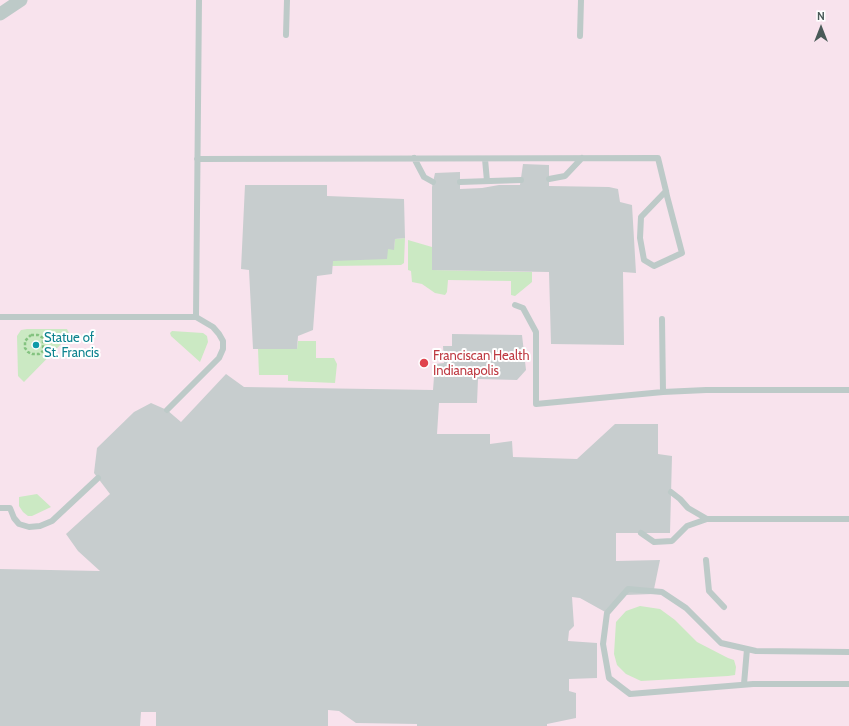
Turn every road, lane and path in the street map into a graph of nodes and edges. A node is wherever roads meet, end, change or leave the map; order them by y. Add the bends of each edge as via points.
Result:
1 (21, 0) edge
2 (199, 0) edge
3 (287, 0) edge
4 (581, 0) edge
5 (0, 14) edge
6 (286, 35) dead end
7 (580, 36) dead end
8 (414, 158) junction
9 (582, 158) junction
10 (197, 159) junction
11 (485, 159) junction
12 (549, 179) dead end
13 (521, 180) dead end
14 (487, 181) junction
15 (433, 182) dead end
16 (460, 182) dead end
17 (666, 191) junction
18 (515, 305) dead end
19 (196, 316) junction
20 (0, 317) edge
21 (662, 319) dead end
22 (28, 352) joint
23 (849, 390) edge
24 (663, 392) junction
25 (167, 410) dead end
26 (98, 478) dead end
27 (671, 492) dead end
28 (0, 508) edge
29 (707, 519) junction
30 (849, 520) edge
31 (641, 533) dead end
32 (706, 560) dead end
33 (724, 607) dead end
34 (747, 649) junction
35 (849, 652) edge
36 (744, 684) junction
37 (849, 684) edge

1 - 5 street
2 - 10 lane
3 - 6 lane
4 - 7 lane
8 - 10 lane
8 - 11 lane
8 - 15 lane via 424,177
9 - 11 lane
9 - 12 lane via 565,176
9 - 17 lane via 658,158
10 - 19 lane
11 - 14 lane
13 - 14 lane
14 - 16 lane
17 - 17 lane via 682,253 654,266 644,260 640,238 641,217
18 - 24 lane via 523,308 536,332 536,404
19 - 20 lane
19 - 25 lane via 219,334 222,349 219,358
21 - 24 lane
22 - 22 path via 25,341 31,335 43,338 43,351 38,354
23 - 24 lane
26 - 28 lane via 52,521 40,526 29,527 19,524 10,508
27 - 29 lane via 688,508
29 - 30 lane
29 - 31 lane via 687,526 672,541 654,542
32 - 33 lane via 709,591
34 - 35 lane
34 - 36 lane
34 - 36 lane via 721,642 686,608 662,592 628,589 607,613 603,644 609,678 630,694
36 - 37 lane

